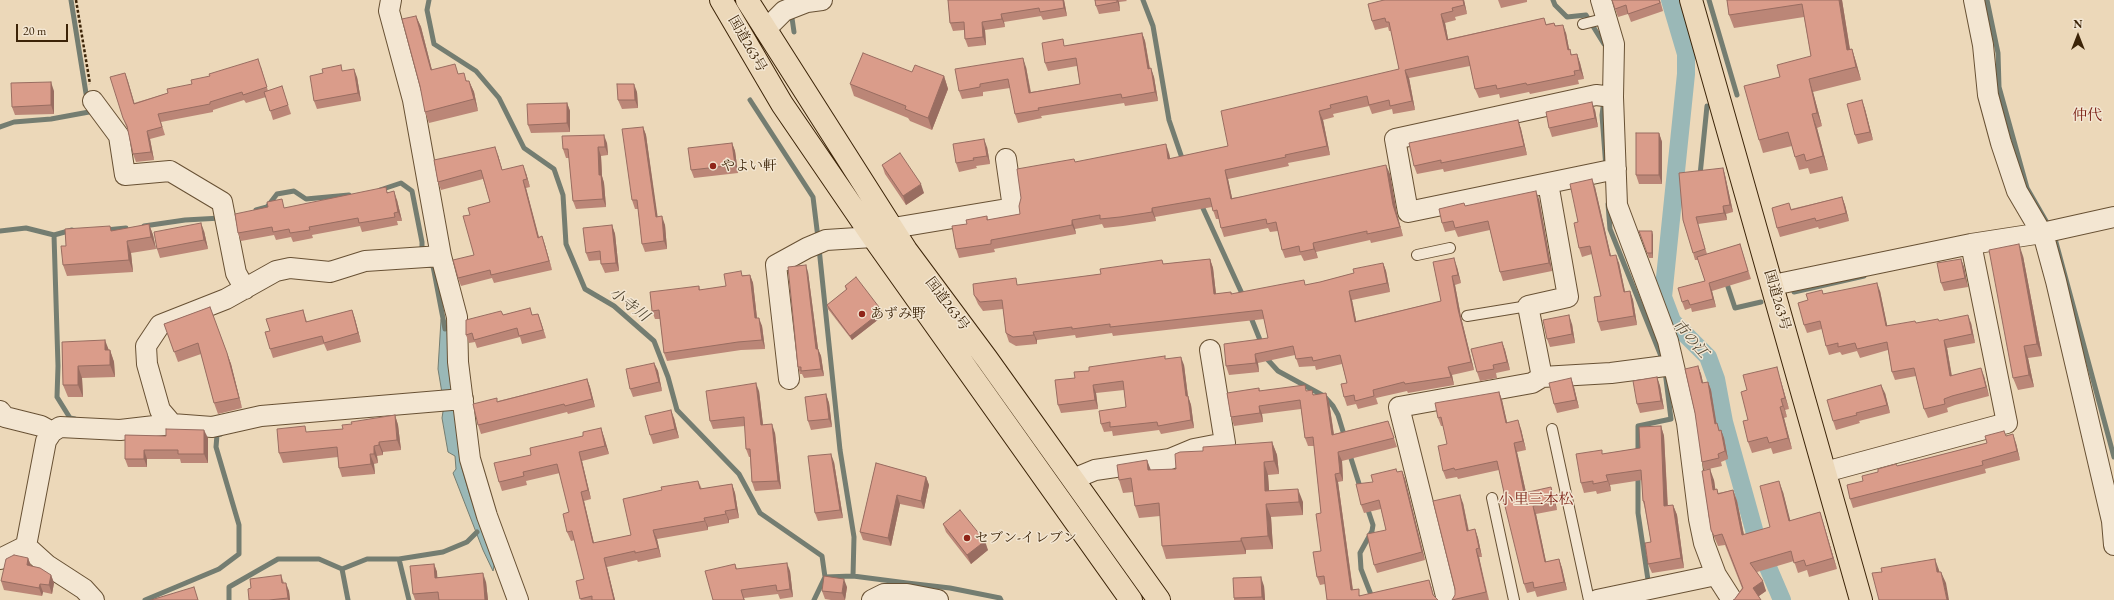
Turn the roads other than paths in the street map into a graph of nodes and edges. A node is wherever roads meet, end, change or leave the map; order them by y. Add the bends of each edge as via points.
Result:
1 (391, 0) edge
2 (721, 0) edge
3 (747, 0) edge
4 (822, 0) edge
5 (1691, 0) edge
6 (1974, 0) edge
7 (1603, 13) edge
8 (1583, 24) dead end
9 (765, 30) junction
10 (1604, 96) junction
11 (93, 101) road end
12 (1006, 159) dead end
13 (1616, 169) junction
14 (1548, 183) junction
15 (2114, 217) edge
16 (893, 228) junction
17 (2047, 236) junction
18 (872, 237) junction
19 (1450, 248) dead end
20 (1973, 252) junction
21 (1417, 255) dead end
22 (429, 256) junction
23 (1773, 285) junction
24 (245, 289) junction
25 (1528, 306) junction
26 (1468, 316) dead end
27 (1210, 350) dead end
28 (1666, 366) junction
29 (1542, 377) junction
30 (789, 379) dead end
31 (463, 399) junction
32 (0, 410) edge
33 (172, 424) junction
34 (1552, 429) dead end
35 (52, 432) junction
36 (1825, 472) junction
37 (1073, 479) junction
38 (1492, 498) dead end
39 (2114, 545) edge
40 (26, 546) junction
41 (0, 559) edge
42 (1716, 575) junction
43 (94, 600) edge
44 (518, 600) edge
45 (872, 600) edge
46 (938, 600) edge
47 (1131, 600) edge
48 (1159, 600) edge
49 (1446, 600) edge
50 (1514, 600) edge
51 (1589, 600) edge
52 (1597, 600) edge
53 (1732, 600) edge
54 (1861, 600) edge

1 - 22 street via 389,11 413,100
2 - 18 highway, 国道263号 via 782,104
3 - 9 highway, 国道263号
4 - 9 street via 807,2 784,11
5 - 23 highway, 国道263号
6 - 17 street via 1983,44 1988,95 2001,143 2017,191
7 - 8 lane
7 - 10 street via 1614,44
9 - 16 highway, 国道263号
10 - 13 street
10 - 14 street via 1395,138 1408,212
11 - 24 street via 119,136 125,175 170,171 222,202 236,273
12 - 16 street via 1013,208
13 - 14 street
13 - 28 street via 1617,205 1668,341
14 - 25 street via 1568,297
15 - 17 street
16 - 37 highway, 国道263号 via 906,250
17 - 20 street
17 - 39 street via 2112,520
18 - 30 street via 826,240 776,265
18 - 47 highway, 国道263号
19 - 21 lane
20 - 23 street
20 - 36 street via 2007,423
22 - 24 street via 365,261 330,272 290,268 276,271
22 - 31 street via 457,317 458,362
23 - 36 highway, 国道263号
24 - 33 street via 160,325 146,346 147,364 160,410
25 - 26 lane
25 - 29 street
27 - 37 street via 1225,443 1194,449 1170,459 1095,470
28 - 29 street via 1611,373
28 - 42 street via 1687,423 1699,519 1704,544
29 - 49 street via 1532,383 1399,407
31 - 33 street via 261,416 212,427
31 - 44 street via 470,459 486,516
32 - 35 street via 5,417 41,426
33 - 35 street via 120,430 60,427
34 - 51 lane
35 - 40 street via 46,441
36 - 54 highway, 国道263号
37 - 48 highway, 国道263号
38 - 50 lane
40 - 41 street
40 - 43 street via 47,565 84,589
42 - 52 street
42 - 53 street
45 - 46 street via 884,594 907,594

